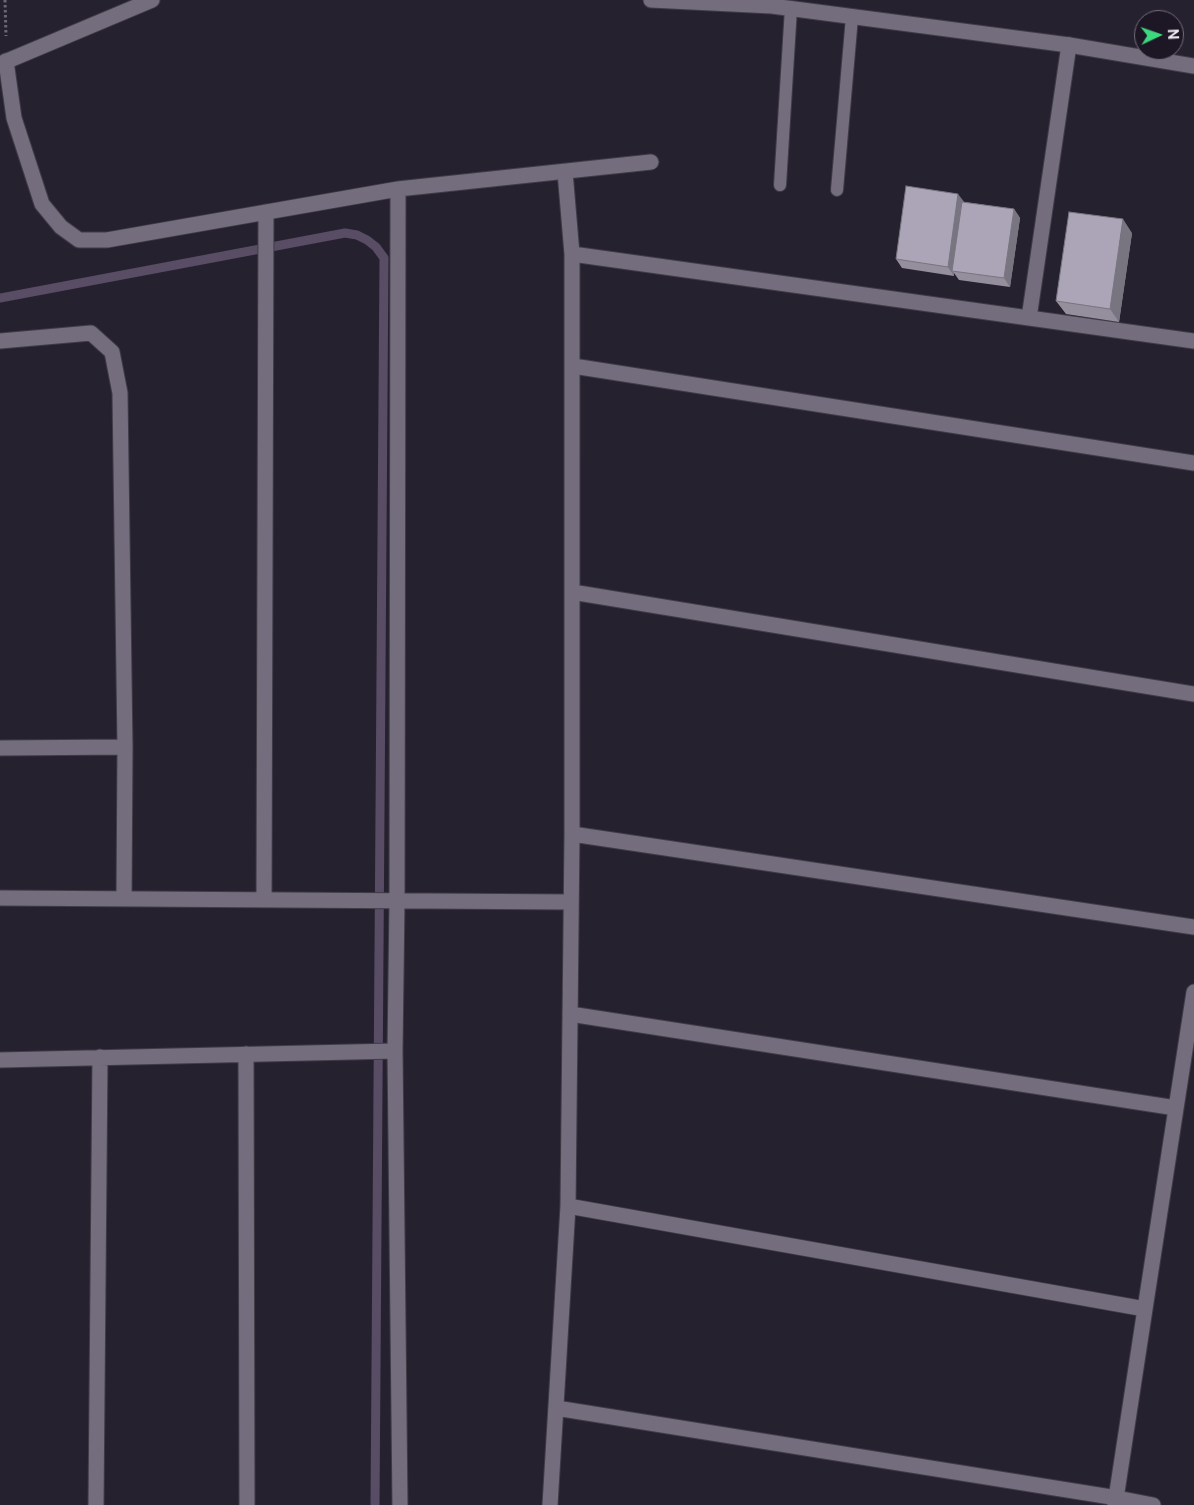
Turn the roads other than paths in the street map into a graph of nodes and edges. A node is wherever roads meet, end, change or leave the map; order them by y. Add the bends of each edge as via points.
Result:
1 (152, 0) edge
2 (651, 0) edge
3 (772, 3) edge
4 (791, 8) junction
5 (852, 16) junction
6 (1069, 45) junction
7 (3, 63) edge
8 (1194, 66) edge
9 (651, 162) dead end
10 (565, 172) junction
11 (780, 186) dead end
12 (398, 189) junction
13 (837, 190) dead end
14 (266, 212) junction
15 (572, 254) junction
16 (1029, 318) junction
17 (0, 341) edge
18 (1194, 341) edge
19 (572, 366) junction
20 (1194, 463) edge
21 (572, 592) junction
22 (1194, 694) edge
23 (125, 747) junction
24 (0, 748) edge
25 (572, 834) junction
26 (0, 898) edge
27 (124, 899) junction
28 (264, 900) junction
29 (397, 901) junction
30 (571, 902) junction
31 (1194, 927) edge
32 (1194, 992) edge
33 (570, 1014) junction
34 (395, 1051) junction
35 (246, 1054) junction
36 (100, 1057) junction
37 (0, 1060) edge
38 (1176, 1108) junction
39 (568, 1206) junction
40 (1145, 1309) junction
41 (556, 1408) junction
42 (1116, 1501) edge
43 (96, 1505) edge
44 (247, 1505) edge
45 (400, 1505) edge
46 (550, 1505) edge
47 (1153, 1505) edge

1 - 7 street
2 - 3 street
3 - 4 street
4 - 5 street
4 - 11 lane
5 - 6 street
5 - 13 lane
6 - 8 street
6 - 16 street
7 - 14 street via 14,118 42,204 61,227 79,240 107,240
9 - 10 street
10 - 12 street
10 - 15 street
12 - 14 street
12 - 29 street
14 - 28 street
15 - 16 street
15 - 19 street
16 - 18 street
17 - 23 street via 91,333 112,352 120,393
19 - 20 street
19 - 21 street
21 - 22 street
21 - 25 street
23 - 24 street
23 - 27 street
25 - 30 street
25 - 31 street
26 - 27 street
27 - 28 street
28 - 29 street
29 - 30 street
29 - 34 street
30 - 33 street
32 - 38 street
33 - 38 street
33 - 39 street
34 - 35 street
34 - 45 street
35 - 36 street
35 - 44 street
36 - 37 street
36 - 43 street
38 - 40 street
39 - 40 street
39 - 41 street
40 - 42 street
41 - 42 street
41 - 46 street
42 - 47 street

